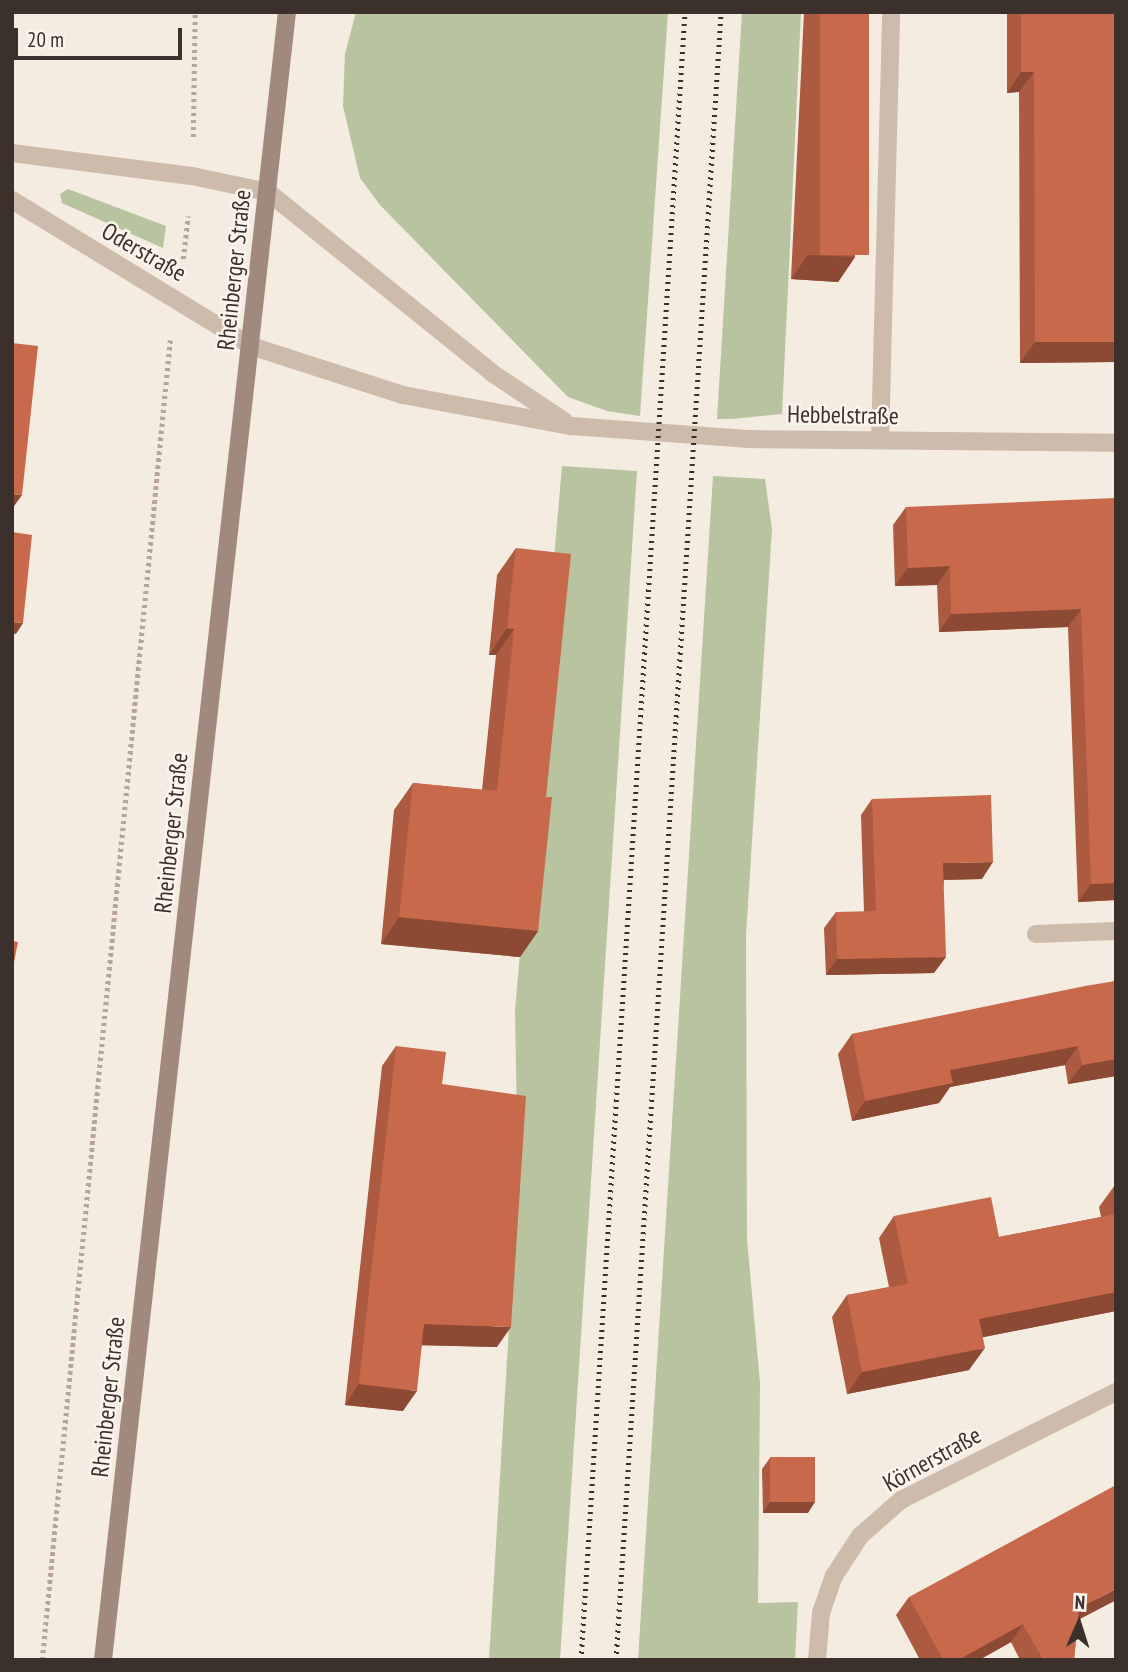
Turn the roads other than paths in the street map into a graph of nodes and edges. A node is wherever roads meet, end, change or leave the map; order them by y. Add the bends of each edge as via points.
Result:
1 (286, 12) edge
2 (891, 16) dead end
3 (12, 153) edge
4 (268, 192) junction
5 (12, 200) edge
6 (251, 346) junction
7 (571, 426) junction
8 (880, 440) junction
9 (1116, 443) edge
10 (1116, 931) edge
11 (1036, 934) dead end
12 (1116, 1392) edge
13 (103, 1660) edge
14 (817, 1660) edge

1 - 4 main road, Rheinberger Straße
2 - 8 street
3 - 4 street via 192,176
4 - 6 main road, Rheinberger Straße
4 - 7 street, Hebbelstraße via 492,373
5 - 6 street, Oderstraße
6 - 7 street, Hebbelstraße via 403,395
6 - 13 main road, Rheinberger Straße
7 - 8 street, Hebbelstraße via 747,439
8 - 9 street, Hebbelstraße
10 - 11 street
12 - 14 street, Körnerstraße via 901,1500 860,1536 834,1576 821,1613

